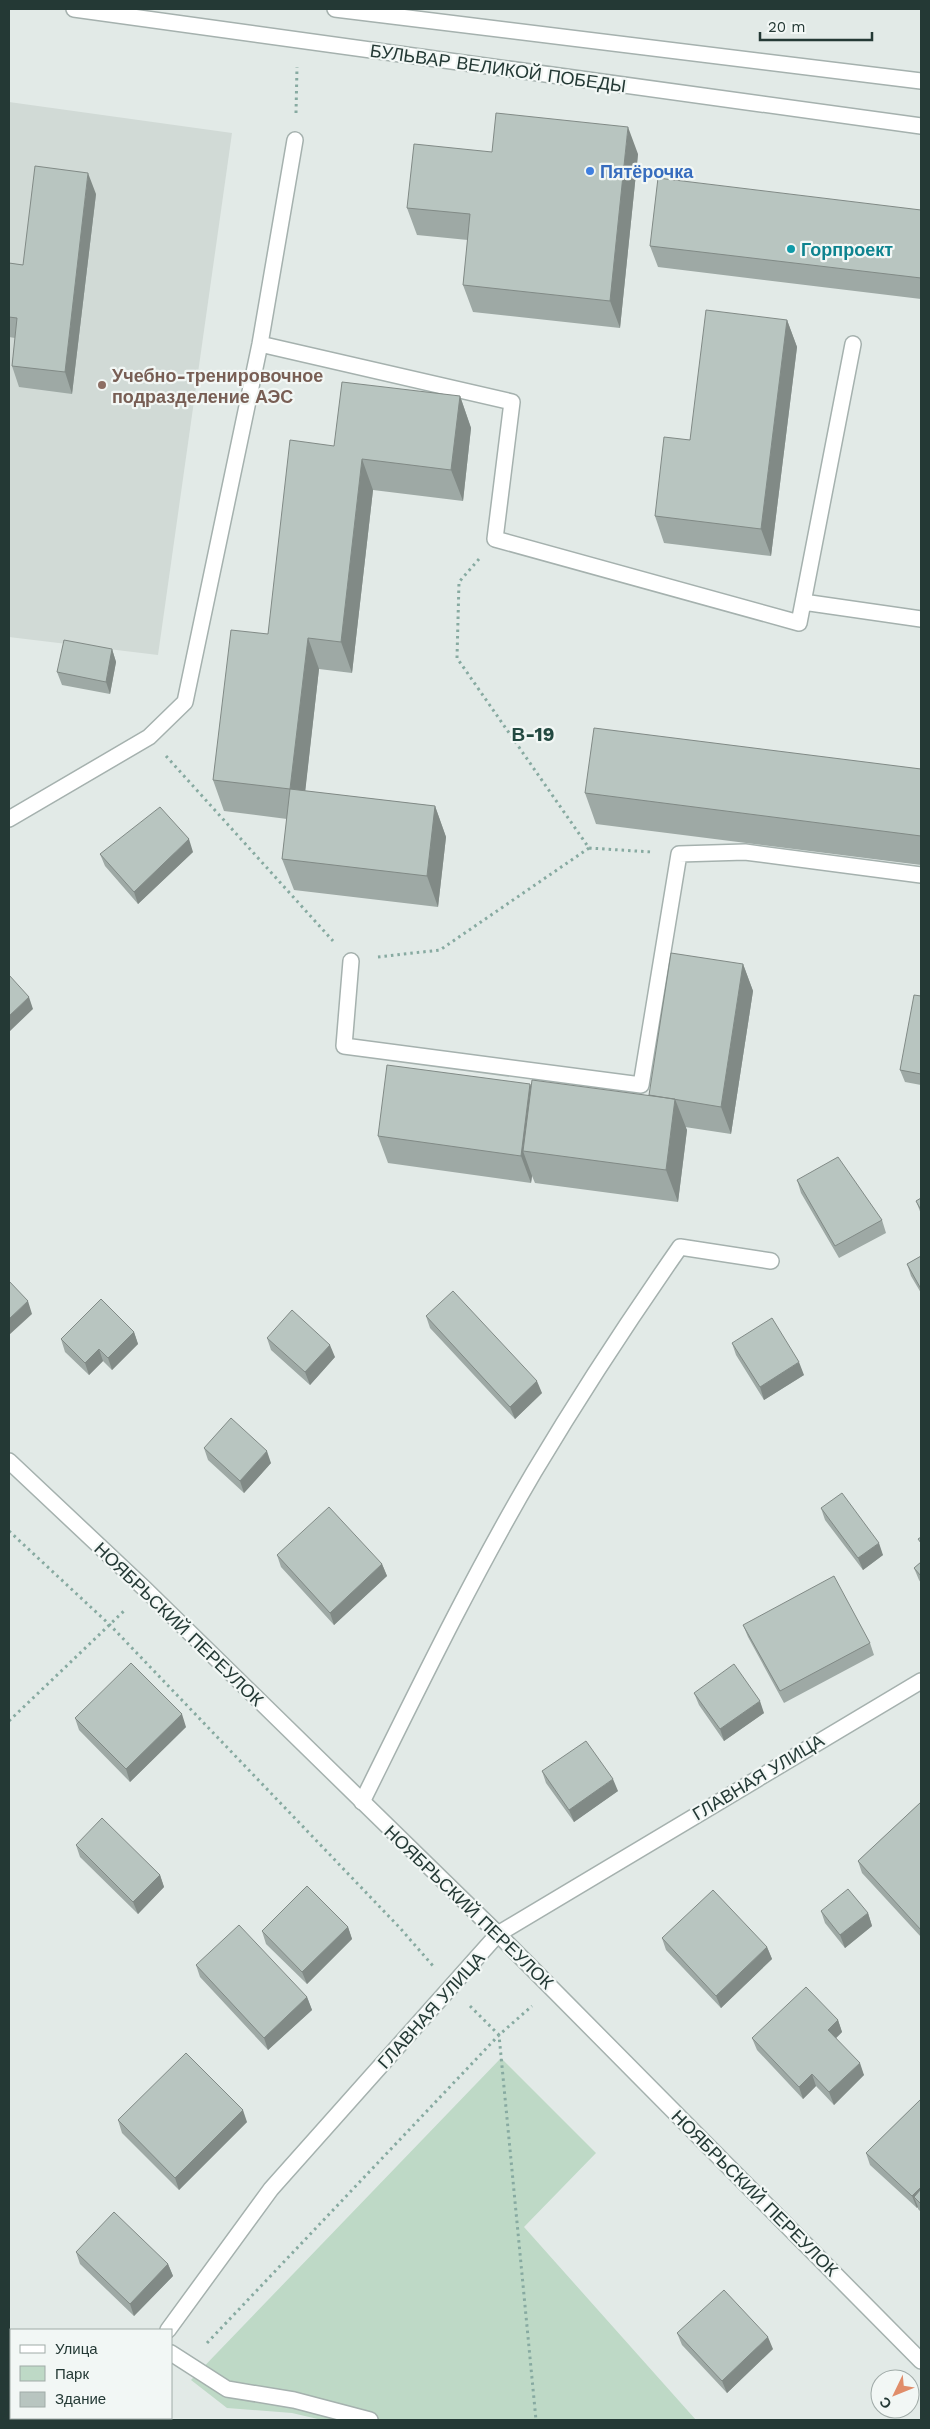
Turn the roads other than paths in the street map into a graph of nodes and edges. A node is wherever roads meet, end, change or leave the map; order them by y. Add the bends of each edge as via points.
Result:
1 (74, 9) edge
2 (335, 9) edge
3 (921, 80) edge
4 (921, 126) edge
5 (295, 140) road end
6 (260, 344) junction
7 (853, 344) dead end
8 (803, 602) junction
9 (921, 619) edge
10 (9, 819) edge
11 (921, 875) edge
12 (351, 960) road end
13 (771, 1261) dead end
14 (9, 1461) edge
15 (921, 1681) edge
16 (362, 1802) junction
17 (498, 1934) junction
18 (169, 2329) edge
19 (172, 2354) edge
20 (921, 2361) edge
21 (370, 2420) edge

1 - 4 street, БУЛЬВАР ВЕЛИКОЙ ПОБЕДЫ
2 - 3 street, БУЛЬВАР ВЕЛИКОЙ ПОБЕДЫ
5 - 6 street
6 - 8 street via 512,402 495,539 798,622
6 - 10 street via 185,702 149,738
7 - 8 street
8 - 9 street
11 - 12 street via 744,852 679,854 641,1085 344,1046
13 - 16 street via 680,1246 621,1332 533,1473 459,1608
14 - 16 street, НОЯБРЬСКИЙ ПЕРЕУЛОК
15 - 17 street, ГЛАВНАЯ УЛИЦА
16 - 17 street, НОЯБРЬСКИЙ ПЕРЕУЛОК
17 - 18 street, ГЛАВНАЯ УЛИЦА via 271,2189
17 - 20 street, НОЯБРЬСКИЙ ПЕРЕУЛОК
19 - 21 street via 227,2389 294,2400

